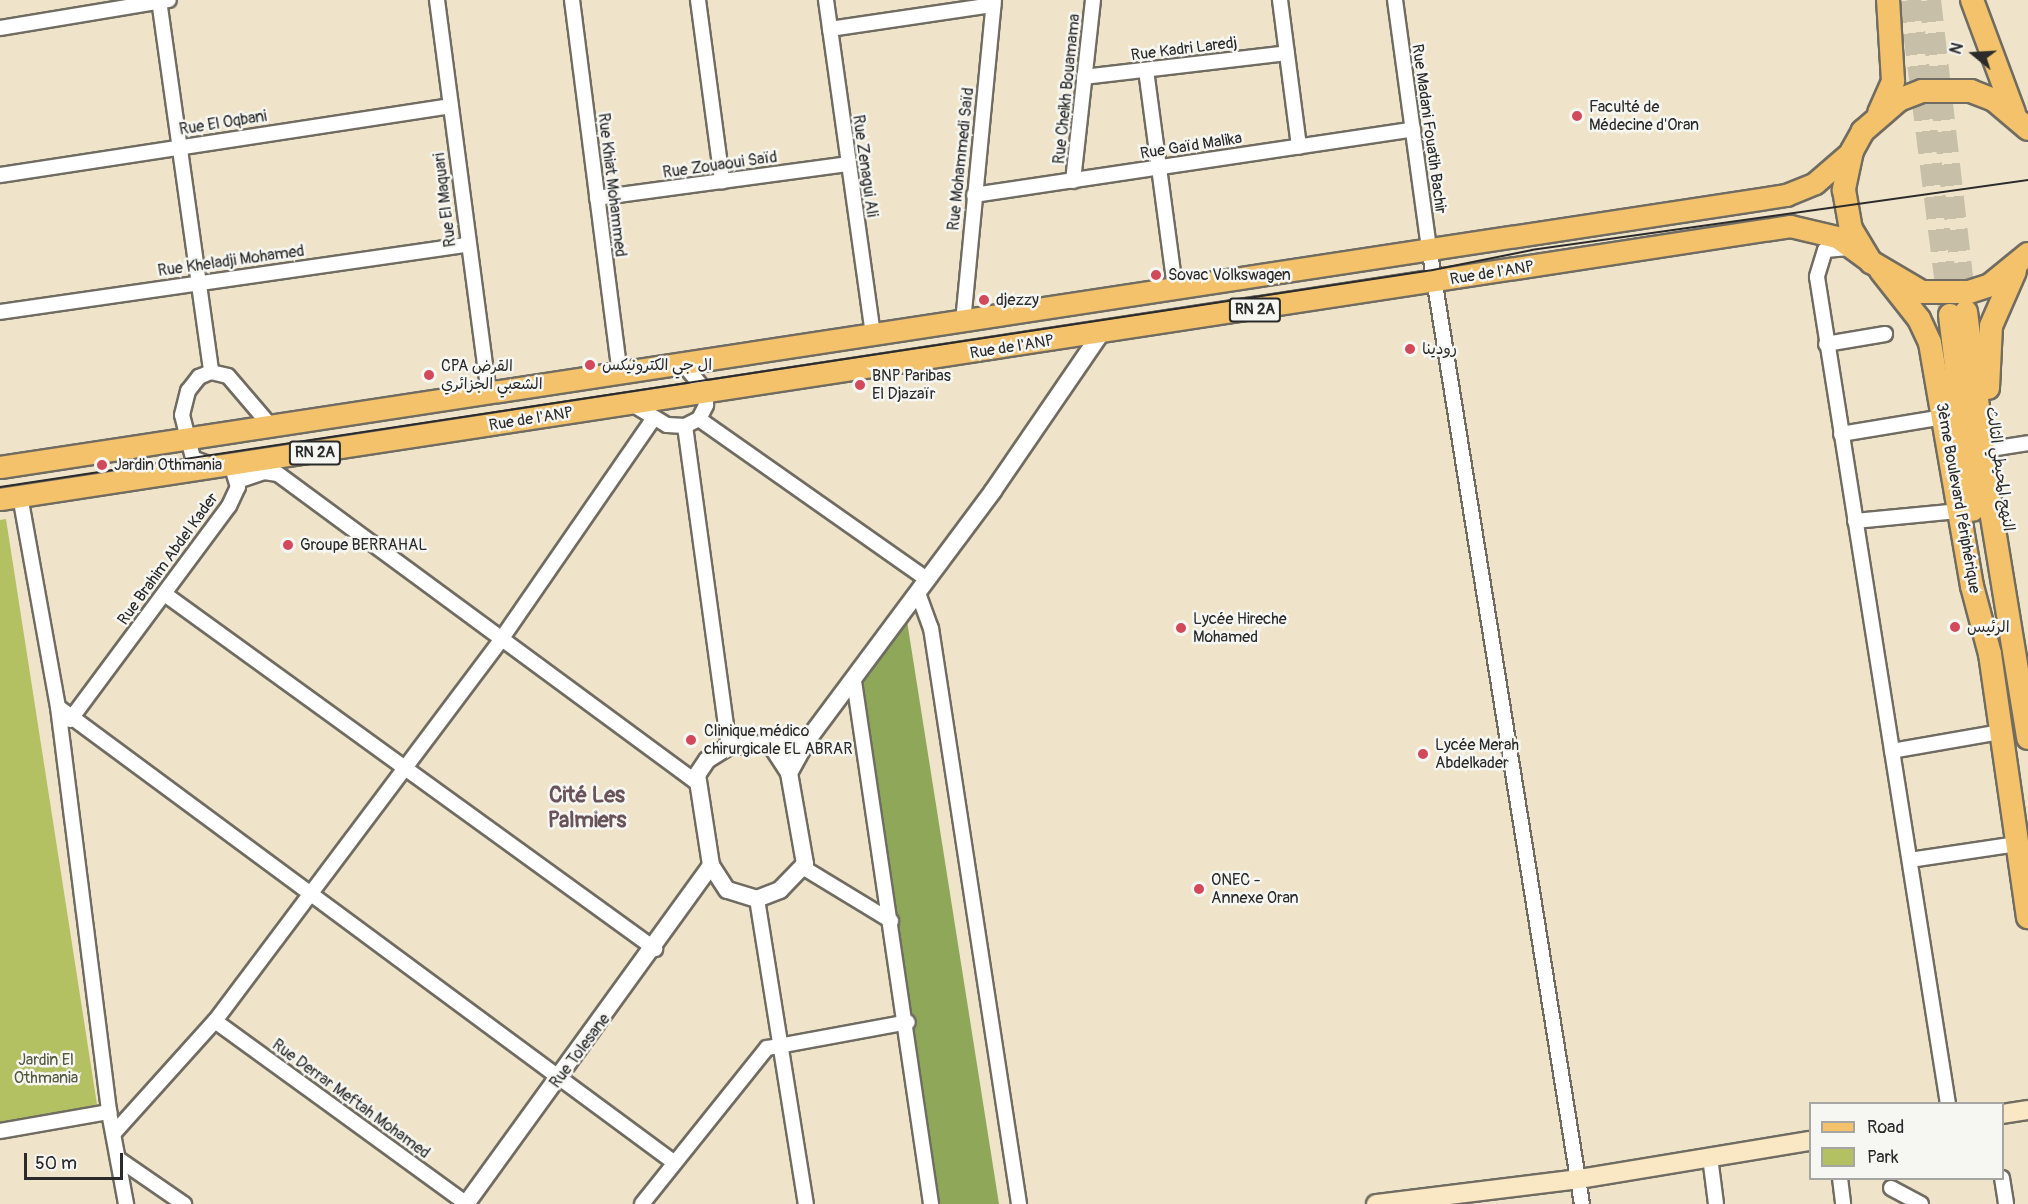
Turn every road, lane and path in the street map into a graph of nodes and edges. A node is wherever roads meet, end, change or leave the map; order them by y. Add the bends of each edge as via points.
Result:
1 (437, 0) edge
2 (572, 0) edge
3 (698, 0) edge
4 (826, 0) edge
5 (1093, 0) edge
6 (1280, 0) edge
7 (1395, 0) edge
8 (1888, 0) edge
9 (1972, 0) edge
10 (162, 1) edge
11 (993, 2) edge
12 (0, 28) edge
13 (830, 29) junction
14 (1287, 53) junction
15 (1146, 70) junction
16 (1084, 77) junction
17 (451, 106) junction
18 (1879, 114) junction
19 (2022, 120) edge
20 (1413, 129) junction
21 (177, 147) junction
22 (1299, 147) junction
23 (1852, 151) junction
24 (848, 164) junction
25 (1160, 168) junction
26 (0, 175) edge
27 (722, 181) junction
28 (1073, 181) junction
29 (974, 195) junction
30 (597, 198) junction
31 (466, 245) junction
32 (2023, 260) edge
33 (1869, 261) junction
34 (1432, 264) junction
35 (198, 283) junction
36 (1176, 287) junction
37 (0, 312) edge
38 (1958, 314) joint
39 (963, 322) junction
40 (1101, 333) junction
41 (1886, 334) dead end
42 (873, 336) junction
43 (1826, 344) junction
44 (685, 366) junction
45 (211, 372) junction
46 (620, 375) junction
47 (705, 390) junction
48 (489, 395) junction
49 (630, 403) junction
50 (1944, 417) junction
51 (654, 418) junction
52 (699, 419) junction
53 (269, 424) junction
54 (685, 426) junction
55 (1841, 434) junction
56 (185, 438) junction
57 (2028, 443) edge
58 (1997, 448) junction
59 (0, 467) edge
60 (220, 467) junction
61 (238, 481) junction
62 (10, 497) edge
63 (1958, 511) junction
64 (1855, 521) junction
65 (922, 586) junction
66 (166, 595) junction
67 (500, 640) junction
68 (1990, 654) junction
69 (2028, 678) edge
70 (854, 681) junction
71 (58, 707) junction
72 (70, 720) junction
73 (2001, 732) junction
74 (2028, 738) edge
75 (806, 742) junction
76 (771, 745) junction
77 (729, 746) junction
78 (1892, 752) junction
79 (402, 770) junction
80 (789, 773) junction
81 (696, 782) junction
82 (2018, 844) junction
83 (1910, 860) junction
84 (711, 865) junction
85 (804, 868) junction
86 (727, 890) junction
87 (308, 895) junction
88 (692, 896) junction
89 (757, 899) junction
90 (2028, 917) edge
91 (891, 921) junction
92 (655, 949) junction
93 (215, 1021) junction
94 (908, 1022) junction
95 (784, 1043) junction
96 (560, 1078) junction
97 (1948, 1102) edge
98 (2028, 1110) edge
99 (109, 1112) junction
100 (2004, 1114) edge
101 (0, 1131) edge
102 (114, 1133) junction
103 (1809, 1141) edge
104 (1710, 1157) junction
105 (120, 1160) junction
106 (672, 1161) junction
107 (1580, 1179) junction
108 (1840, 1180) edge
109 (2002, 1180) edge
110 (1891, 1188) dead end
111 (1444, 1200) edge
112 (126, 1204) edge
113 (184, 1204) edge
114 (466, 1204) edge
115 (642, 1204) edge
116 (806, 1204) edge
117 (931, 1204) edge
118 (1019, 1204) edge
119 (1376, 1204) edge
120 (1582, 1204) edge
121 (1716, 1204) edge
122 (1843, 1204) edge
123 (1921, 1204) edge
124 (2006, 1204) edge

1 - 17 street, Rue El Maquari
2 - 30 street, Rue Khiat Mohammed
3 - 27 street
4 - 13 street, Rue Zenagui Ali
5 - 16 street, Rue Cheikh Bouamama
6 - 14 street
7 - 20 street, Rue Madani Fouatih Bachir
8 - 18 highway via 1893,81
9 - 19 highway
10 - 12 street
10 - 21 street
11 - 13 street
11 - 29 street, Rue Mohammedi Saïd
13 - 24 street, Rue Zenagui Ali
14 - 15 street, Rue Kadri Laredj
14 - 22 street
15 - 16 street, Rue Kadri Laredj
15 - 25 street
16 - 28 street, Rue Cheikh Bouamama
17 - 21 street, Rue El Oqbani
17 - 31 street, Rue El Maquari
18 - 19 highway via 1907,97 1947,88 1971,91
18 - 23 highway
20 - 22 street, Rue Gaïd Malika
20 - 34 street, Rue Madani Fouatih Bachir
21 - 26 street, Rue El Oqbani
21 - 35 street
22 - 25 street, Rue Gaïd Malika
23 - 33 highway, 3ème Boulevard Périphérique via 1845,210
23 - 34 main road, Rue de l'ANP / RN 2A via 1815,183 1786,195
24 - 27 street, Rue Zouaoui Saïd
24 - 42 street, Rue Zenagui Ali
25 - 28 street, Rue Gaïd Malika
25 - 36 street
27 - 30 street, Rue Zouaoui Saïd
28 - 29 street, Rue Gaïd Malika
29 - 39 street, Rue Mohammedi Saïd
30 - 46 street, Rue Khiat Mohammed
31 - 35 street, Rue Kheladji Mohamed
31 - 48 street, Rue El Maquari
32 - 33 highway via 1990,285 1946,295 1901,284
32 - 58 highway, النهج المحيطي الثالث via 1991,326 1986,371
33 - 34 main road, Rue de l'ANP / RN 2A via 1810,228 1790,226
33 - 43 street via 1825,250 1816,267
33 - 50 highway, 3ème Boulevard Périphérique via 1919,319 1930,343
34 - 36 main road, Rue de l'ANP / RN 2A
34 - 40 main road, Rue de l'ANP / RN 2A
34 - 107 street, Rue Madani Fouatih Bachir
35 - 37 street, Rue Kheladji Mohamed
35 - 45 street
36 - 39 main road, Rue de l'ANP / RN 2A
38 - 68 highway, النهج المحيطي الثالث
38 - 74 highway, 3ème Boulevard Périphérique
39 - 42 main road, Rue de l'ANP / RN 2A
40 - 47 main road, Rue de l'ANP / RN 2A
40 - 65 street
41 - 43 street
42 - 44 main road, Rue de l'ANP / RN 2A
43 - 55 street
44 - 46 main road, Rue de l'ANP / RN 2A
44 - 47 street
45 - 53 street via 228,376
45 - 56 street via 188,391 182,415
46 - 48 main road, Rue de l'ANP / RN 2A
47 - 49 main road, Rue de l'ANP / RN 2A
47 - 52 street via 706,405
48 - 53 main road, Rue de l'ANP / RN 2A
49 - 51 street
49 - 60 main road, Rue de l'ANP / RN 2A
50 - 55 street
50 - 63 highway, 3ème Boulevard Périphérique
51 - 54 street
51 - 67 street
52 - 54 street
52 - 65 street
53 - 56 main road, Rue de l'ANP / RN 2A
54 - 77 street
55 - 64 street
56 - 59 main road, Rue de l'ANP / RN 2A
56 - 60 street, Rue Brahim Abdel Kader via 195,460
57 - 58 street
58 - 69 highway, النهج المحيطي الثالث
60 - 61 street, Rue Brahim Abdel Kader
60 - 62 main road, Rue de l'ANP / RN 2A
61 - 66 street, Rue Brahim Abdel Kader via 229,506
61 - 67 street via 278,474
62 - 71 street
63 - 64 street
63 - 68 highway, 3ème Boulevard Périphérique
64 - 78 street
65 - 70 street
65 - 118 street
66 - 72 street, Rue Brahim Abdel Kader
66 - 79 street
67 - 79 street
67 - 81 street
68 - 73 highway, 3ème Boulevard Périphérique
70 - 75 street
70 - 91 street
71 - 72 street
71 - 99 street
72 - 87 street
73 - 78 street
73 - 82 highway, 3ème Boulevard Périphérique
75 - 76 street
75 - 80 street
76 - 77 street
76 - 80 street
77 - 81 street via 706,760
78 - 83 street
79 - 87 street
79 - 92 street
80 - 85 street
81 - 84 street
82 - 83 street
82 - 90 highway, 3ème Boulevard Périphérique
83 - 97 street
84 - 86 street
84 - 88 street, Rue Tolesane
85 - 89 street via 780,890
85 - 91 street
86 - 88 street
86 - 89 street
87 - 93 street
87 - 96 street
88 - 92 street, Rue Tolesane
89 - 95 street
91 - 94 street
92 - 96 street, Rue Tolesane
93 - 102 street
93 - 114 street, Rue Derrar Meftah Mohamed
94 - 95 street
94 - 117 street
95 - 106 street via 756,1056
95 - 116 street
96 - 106 street
96 - 114 street, Rue Tolesane
98 - 100 main road
99 - 101 street
99 - 102 street
102 - 105 street
103 - 104 main road
104 - 107 main road
104 - 121 street
105 - 112 street
105 - 113 street
106 - 115 street
107 - 111 main road
107 - 120 street, Rue Madani Fouatih Bachir
108 - 122 street
109 - 124 street
110 - 123 street
111 - 119 main road

